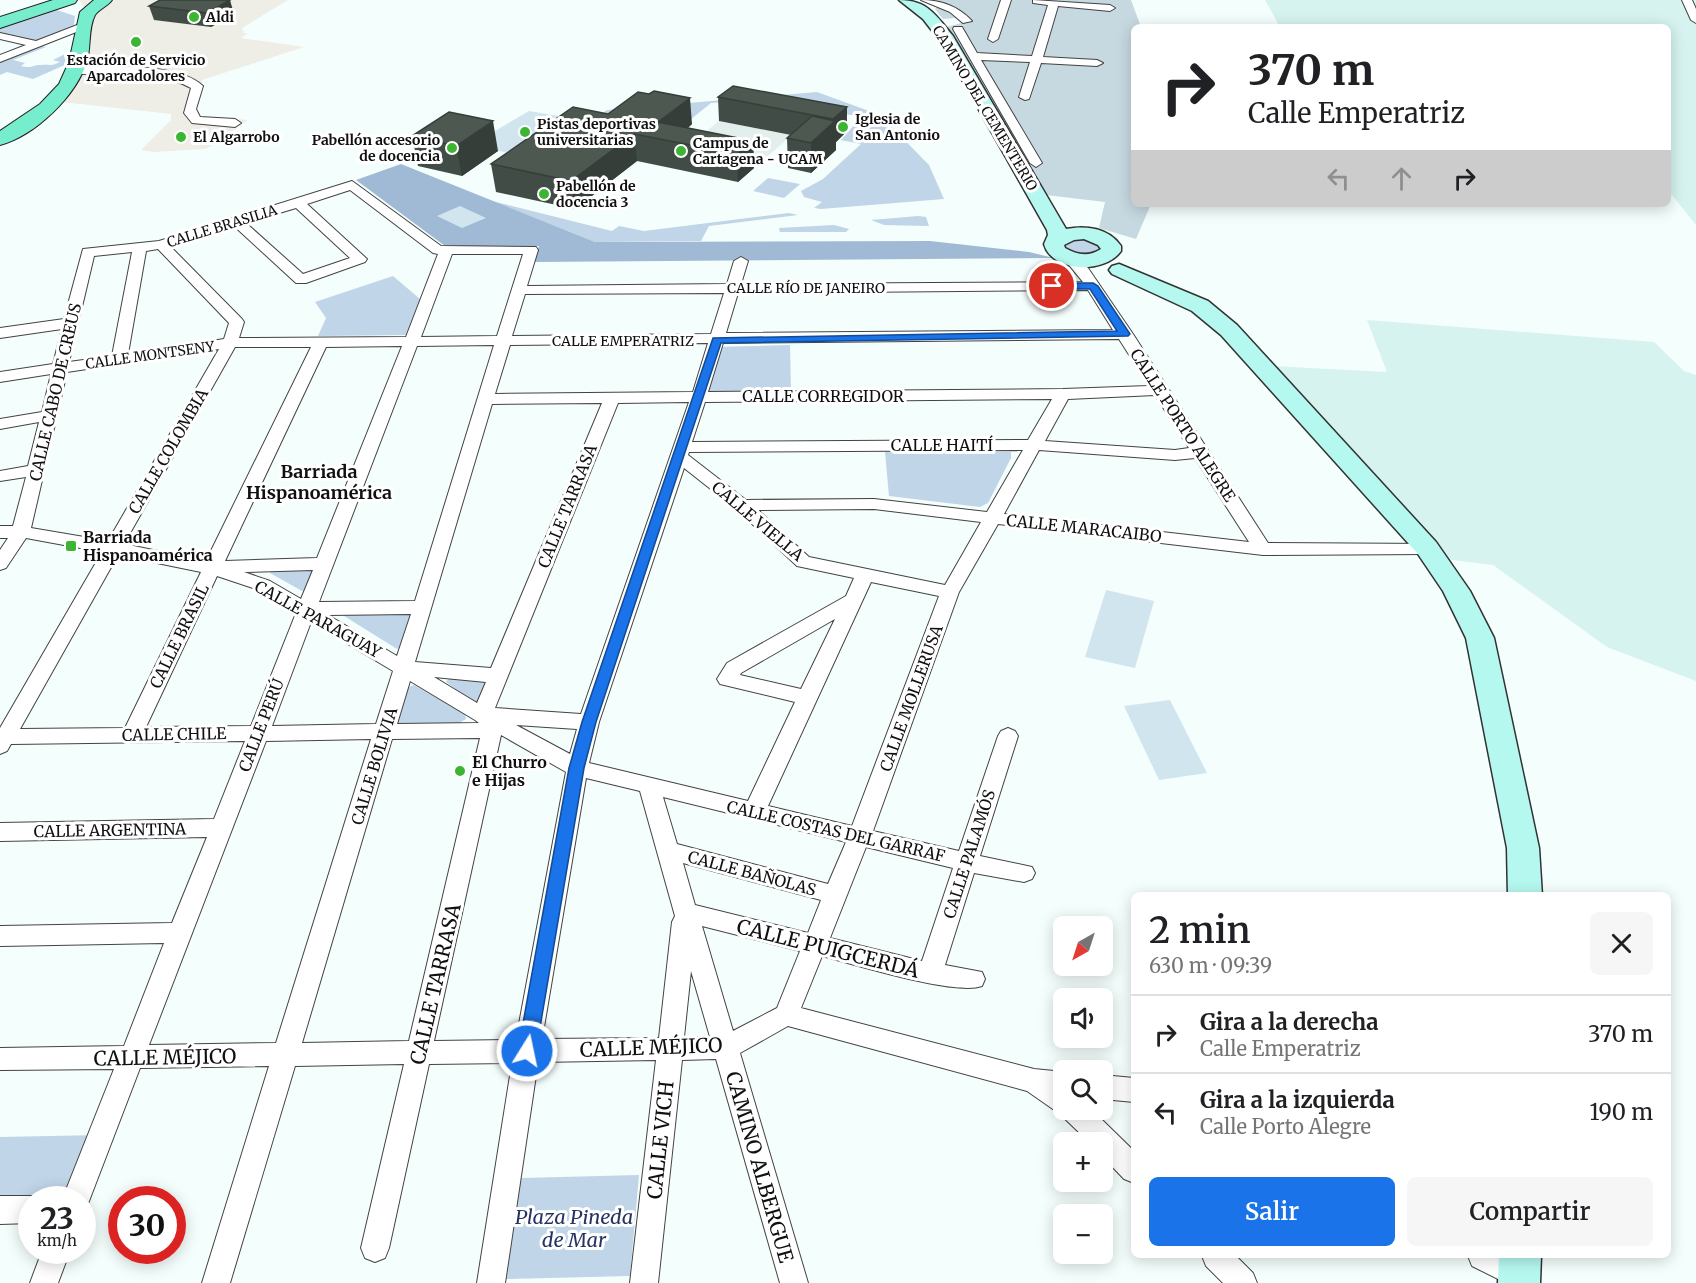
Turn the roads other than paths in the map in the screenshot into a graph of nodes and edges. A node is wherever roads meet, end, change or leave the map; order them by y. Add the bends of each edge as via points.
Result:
1 (69, 0) edge
2 (79, 0) edge
3 (104, 0) edge
4 (906, 0) edge
5 (926, 0) edge
6 (1006, 0) edge
7 (1687, 0) edge
8 (1037, 1) edge
9 (1055, 1) edge
10 (50, 4) edge
11 (1110, 8) dead end
12 (88, 14) edge
13 (1696, 20) edge
14 (0, 23) edge
15 (0, 36) edge
16 (993, 39) dead end
17 (36, 44) junction
18 (974, 56) junction
19 (1036, 58) junction
20 (0, 59) edge
21 (1097, 63) dead end
22 (76, 70) junction
23 (1025, 97) dead end
24 (235, 123) dead end
25 (0, 139) edge
26 (1036, 163) dead end
27 (297, 202) junction
28 (236, 221) junction
29 (1055, 233) junction
30 (161, 245) junction
31 (140, 247) junction
32 (447, 250) junction
33 (88, 252) joint
34 (741, 261) dead end
35 (1094, 262) junction
36 (1093, 286) junction
37 (734, 289) junction
38 (518, 290) junction
39 (71, 323) junction
40 (0, 333) edge
41 (1125, 334) junction
42 (717, 340) junction
43 (503, 341) junction
44 (410, 342) junction
45 (230, 343) junction
46 (320, 343) junction
47 (119, 359) junction
48 (60, 368) junction
49 (0, 377) edge
50 (1161, 390) junction
51 (1063, 394) junction
52 (699, 397) junction
53 (612, 398) junction
54 (485, 399) junction
55 (48, 416) junction
56 (0, 424) edge
57 (1034, 445) junction
58 (680, 452) junction
59 (1201, 452) junction
60 (37, 470) junction
61 (0, 476) edge
62 (742, 505) junction
63 (991, 518) junction
64 (0, 532) edge
65 (21, 532) junction
66 (113, 548) junction
67 (1427, 548) junction
68 (1263, 549) junction
69 (0, 564) edge
70 (324, 564) junction
71 (212, 568) junction
72 (865, 575) junction
73 (950, 592) junction
74 (853, 600) junction
75 (422, 607) junction
76 (306, 609) junction
77 (404, 668) junction
78 (498, 676) junction
79 (807, 698) junction
80 (489, 722) junction
81 (589, 722) junction
82 (384, 732) junction
83 (258, 733) junction
84 (132, 735) junction
85 (1008, 736) dead end
86 (2, 740) edge
87 (577, 768) junction
88 (649, 786) junction
89 (754, 811) junction
90 (221, 828) junction
91 (0, 832) edge
92 (860, 835) junction
93 (667, 850) junction
94 (966, 862) junction
95 (1024, 873) dead end
96 (1525, 892) edge
97 (836, 895) junction
98 (685, 912) junction
99 (180, 933) junction
100 (0, 936) edge
101 (816, 944) junction
102 (930, 973) junction
103 (973, 979) dead end
104 (786, 1015) junction
105 (725, 1048) junction
106 (670, 1049) junction
107 (527, 1051) junction
108 (420, 1053) junction
109 (286, 1055) junction
110 (132, 1057) junction
111 (0, 1059) edge
112 (1034, 1081) junction
113 (1053, 1083) edge
114 (1113, 1088) edge
115 (1131, 1090) edge
116 (1053, 1096) edge
117 (1084, 1120) edge
118 (1131, 1167) edge
119 (81, 1186) edge
120 (0, 1209) edge
121 (18, 1209) edge
122 (375, 1248) dead end
123 (1218, 1258) edge
124 (1487, 1258) edge
125 (51, 1264) edge
126 (1520, 1271) edge
127 (44, 1283) edge
128 (216, 1283) edge
129 (491, 1283) edge
130 (644, 1283) edge
131 (794, 1283) edge
132 (1243, 1283) edge

1 - 10 main road
2 - 12 main road
3 - 12 main road
4 - 29 main road, CAMINO DEL CEMENTERIO via 928,16 947,39
5 - 18 street via 954,10
6 - 16 street
7 - 13 street
8 - 9 street
9 - 11 street
9 - 19 street
10 - 14 main road
12 - 17 street
12 - 22 main road
15 - 17 street
17 - 20 street
18 - 19 street
18 - 26 street
19 - 21 street
19 - 23 street
22 - 24 street via 137,72 189,81 197,86 190,106 196,120
22 - 25 main road via 49,105
27 - 28 street, CALLE BRASILIA
27 - 28 street via 360,259 302,280
27 - 32 street, CALLE BRASILIA via 352,185 438,250
28 - 30 street, CALLE BRASILIA
29 - 35 main road, CALLE PORTO ALEGRE via 1056,251
29 - 35 main road, CALLE PORTO ALEGRE via 1095,235 1106,240 1111,248
30 - 31 street, CALLE BRASILIA
30 - 45 street via 237,322
31 - 33 street, CALLE BRASILIA
31 - 47 street
32 - 38 street, CALLE BOLIVIA via 531,250
32 - 44 street, CALLE PERÚ
33 - 39 street, CALLE CABO DE CREUS
34 - 37 street
35 - 36 street, CALLE PORTO ALEGRE
35 - 67 main road via 1193,303 1216,318
36 - 37 street, CALLE RÍO DE JANEIRO
36 - 41 street, CALLE PORTO ALEGRE
37 - 38 street, CALLE RÍO DE JANEIRO
37 - 42 street
38 - 43 street, CALLE BOLIVIA
39 - 40 street
39 - 48 street, CALLE CABO DE CREUS
41 - 42 street, CALLE EMPERATRIZ
41 - 50 street, CALLE PORTO ALEGRE
42 - 43 street, CALLE EMPERATRIZ
42 - 52 street
43 - 44 street, CALLE EMPERATRIZ
43 - 54 street, CALLE BOLIVIA
44 - 46 street, CALLE EMPERATRIZ
44 - 70 street, CALLE PERÚ
45 - 46 street, CALLE EMPERATRIZ
45 - 47 street, CALLE MONTSENY
45 - 66 street, CALLE COLOMBIA
46 - 71 street, CALLE BRASIL
47 - 48 street, CALLE MONTSENY
48 - 49 street, CALLE MONTSENY
48 - 55 street, CALLE CABO DE CREUS
50 - 51 street, CALLE CORREGIDOR
50 - 59 street, CALLE PORTO ALEGRE
51 - 52 street, CALLE CORREGIDOR
51 - 57 street, CALLE MOLLERUSA
52 - 53 street, CALLE CORREGIDOR
52 - 58 street
53 - 54 street, CALLE CORREGIDOR
53 - 78 street, CALLE TARRASA
54 - 75 street, CALLE BOLIVIA
55 - 56 street
55 - 60 street, CALLE CABO DE CREUS
57 - 58 street, CALLE HAITÍ
57 - 59 street, CALLE HAITÍ via 1175,455
57 - 63 street, CALLE MOLLERUSA
58 - 62 street, CALLE VIELLA
58 - 81 street
59 - 68 street, CALLE PORTO ALEGRE
60 - 61 street
60 - 65 street, CALLE CABO DE CREUS
62 - 63 street, CALLE MARACAIBO via 874,504
62 - 72 street, CALLE VIELLA via 802,562
63 - 68 street, CALLE MARACAIBO
63 - 73 street, CALLE MOLLERUSA
64 - 65 street, CALLE PARAGUAY
65 - 66 street, CALLE PARAGUAY
65 - 69 street, CALLE CABO DE CREUS
66 - 71 street, CALLE PARAGUAY
66 - 86 street, CALLE COLOMBIA
67 - 68 street, CALLE MARACAIBO
67 - 96 main road via 1466,605 1480,638 1523,848
70 - 71 street
70 - 76 street, CALLE PERÚ
71 - 76 street, CALLE PARAGUAY via 262,585
71 - 84 street, CALLE BRASIL
72 - 73 street, CALLE VIELLA
72 - 74 street
73 - 92 street, CALLE MOLLERUSA
74 - 79 street
74 - 79 street via 734,668 727,678
75 - 76 street
75 - 77 street, CALLE BOLIVIA
76 - 77 street, CALLE PARAGUAY
76 - 83 street, CALLE PERÚ
77 - 78 street
77 - 80 street, CALLE PARAGUAY
77 - 82 street, CALLE BOLIVIA
78 - 80 street, CALLE TARRASA
79 - 89 street
80 - 81 street, CALLE PARAGUAY
80 - 82 street, CALLE CHILE
80 - 87 street, CALLE PARAGUAY
80 - 108 street, CALLE TARRASA
81 - 87 street
82 - 83 street, CALLE CHILE
82 - 109 street, CALLE BOLIVIA
83 - 84 street, CALLE CHILE
83 - 90 street, CALLE PERÚ
84 - 86 street, CALLE CHILE
85 - 94 street, CALLE PALAMÓS
87 - 88 street, CALLE PARAGUAY
87 - 107 street
88 - 89 street, CALLE COSTAS DEL GARRAF
88 - 93 street, CALLE VICH
89 - 92 street, CALLE COSTAS DEL GARRAF
90 - 91 street, CALLE ARGENTINA
90 - 99 street, CALLE PERÚ
92 - 94 street, CALLE COSTAS DEL GARRAF
92 - 97 street, CALLE MOLLERUSA
93 - 97 street, CALLE BAÑOLAS
93 - 98 street, CALLE VICH
94 - 95 street, CALLE COSTAS DEL GARRAF
94 - 102 street, CALLE PALAMÓS
97 - 101 street, CALLE MOLLERUSA
98 - 101 street, CALLE PUIGCERDÁ
98 - 105 street, CAMINO ALBERGUE
98 - 106 street, CALLE VICH
99 - 100 street
99 - 110 street, CALLE PERÚ
101 - 102 street, CALLE PUIGCERDÁ
101 - 104 street, CALLE MOLLERUSA
102 - 103 street, CALLE PUIGCERDÁ
104 - 105 street, CALLE MÉJICO
104 - 112 street
105 - 106 street, CALLE MÉJICO
105 - 131 street, CAMINO ALBERGUE
106 - 107 street, CALLE MÉJICO
106 - 130 street, CALLE VICH
107 - 108 street, CALLE MÉJICO
107 - 129 street
108 - 109 street, CALLE MÉJICO
108 - 122 street, CALLE TARRASA
109 - 110 street, CALLE MÉJICO
109 - 128 street, CALLE BOLIVIA
110 - 111 street, CALLE MÉJICO
110 - 119 street, CALLE PERÚ
112 - 113 street
112 - 116 street
114 - 115 street
117 - 118 street
120 - 121 street
123 - 132 street
124 - 126 street
125 - 127 street

